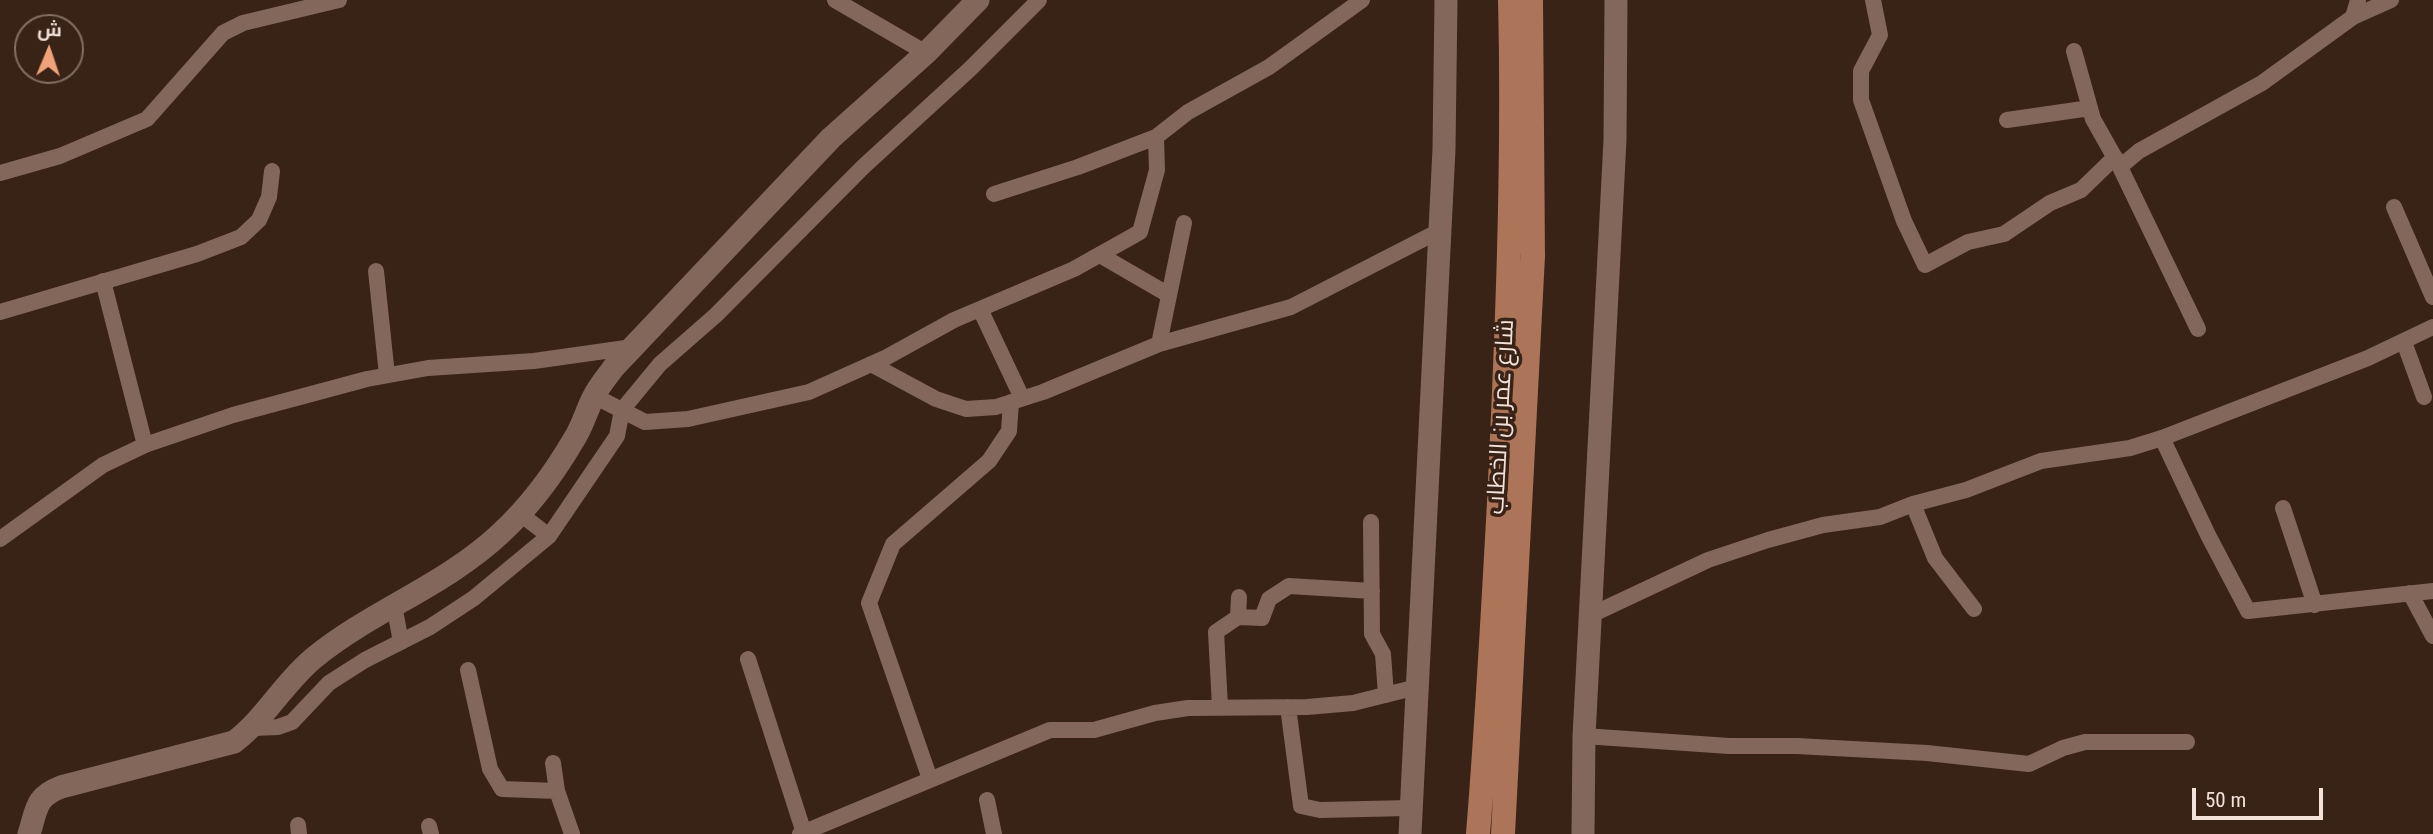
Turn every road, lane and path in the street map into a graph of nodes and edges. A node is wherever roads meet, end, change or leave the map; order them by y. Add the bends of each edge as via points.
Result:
1 (339, 0) edge
2 (835, 0) edge
3 (978, 0) edge
4 (1039, 0) edge
5 (1362, 0) edge
6 (1446, 0) edge
7 (1510, 0) edge
8 (1531, 0) edge
9 (1616, 0) edge
10 (1873, 0) edge
11 (2358, 0) edge
12 (2390, 0) edge
13 (2353, 17) junction
14 (2074, 51) dead end
15 (926, 53) junction
16 (2090, 107) junction
17 (2007, 120) dead end
18 (1156, 137) junction
19 (2118, 162) junction
20 (272, 171) dead end
21 (0, 173) edge
22 (994, 194) dead end
23 (2393, 207) dead end
24 (1184, 223) dead end
25 (1441, 230) junction
26 (1100, 255) junction
27 (376, 271) dead end
28 (103, 281) junction
29 (1169, 295) junction
30 (2433, 297) edge
31 (980, 309) junction
32 (0, 313) edge
33 (2433, 327) edge
34 (2198, 329) dead end
35 (2404, 342) junction
36 (1159, 344) junction
37 (633, 346) junction
38 (871, 365) junction
39 (387, 375) junction
40 (594, 396) junction
41 (2424, 397) dead end
42 (1016, 400) junction
43 (622, 410) junction
44 (2162, 438) junction
45 (145, 445) junction
46 (1913, 504) junction
47 (2283, 508) dead end
48 (519, 513) junction
49 (1371, 522) dead end
50 (549, 536) junction
51 (0, 539) edge
52 (1372, 591) junction
53 (2433, 591) edge
54 (2410, 593) junction
55 (1239, 597) dead end
56 (394, 605) junction
57 (2315, 605) junction
58 (1974, 610) dead end
59 (1591, 615) junction
60 (1238, 617) junction
61 (2433, 636) edge
62 (401, 642) junction
63 (748, 659) dead end
64 (468, 670) dead end
65 (1417, 687) junction
66 (1386, 695) junction
67 (1220, 707) junction
68 (1288, 707) junction
69 (253, 728) junction
70 (1584, 736) junction
71 (2187, 742) dead end
72 (553, 763) dead end
73 (930, 779) junction
74 (558, 791) junction
75 (987, 800) dead end
76 (1410, 808) junction
77 (802, 833) edge
78 (29, 834) edge
79 (572, 834) edge
80 (994, 834) edge
81 (1410, 834) edge
82 (1478, 834) edge
83 (1503, 834) edge
84 (1583, 834) edge

1 - 21 street via 243,23 223,33 147,119 60,156
2 - 15 street
3 - 15 street
4 - 43 street via 660,364
5 - 18 street via 1269,67 1188,112
6 - 25 street
7 - 82 main road, شارع عمر بن الخطاب via 1507,341
8 - 83 main road, شارع عمر بن الخطاب via 1534,256
9 - 59 street via 1615,154
10 - 19 street via 1880,36 1861,71 1861,100 1904,221 1925,265 1968,242 2004,234 2050,203 2081,190
11 - 13 street
12 - 13 street
13 - 19 street via 2262,83
14 - 16 street
15 - 37 street via 831,138
16 - 17 street
16 - 19 street
18 - 22 street
18 - 26 street via 1157,170 1140,232
19 - 34 street
20 - 28 street via 270,197 259,220 241,237
23 - 30 street
24 - 29 street
25 - 36 street via 1291,307
25 - 65 street
26 - 29 street
26 - 31 street
27 - 39 street
28 - 32 street
28 - 45 street
29 - 36 street
31 - 38 street
31 - 42 street
33 - 35 street
35 - 41 street
35 - 44 street
36 - 42 street
37 - 39 street
37 - 40 street
38 - 42 street via 936,399 966,408 996,407
38 - 43 street via 809,393 688,419 645,422
39 - 45 street via 233,415
40 - 43 street
40 - 48 street via 575,440
42 - 73 street via 1009,430 989,461 893,544 869,603
43 - 50 street via 617,436
44 - 46 street via 2130,448 2040,461 1966,490
44 - 57 street via 2248,611
45 - 51 street via 103,465
46 - 58 street via 1935,558
46 - 59 street via 1880,517 1823,524 1708,560
47 - 57 street
48 - 50 street
48 - 56 street via 449,575
49 - 52 street
50 - 62 street via 474,598
52 - 60 street via 1289,586 1269,599 1262,618
52 - 66 street via 1372,634 1383,654
53 - 54 street
54 - 57 street
54 - 61 street
55 - 60 street
56 - 62 street
56 - 69 street via 313,658 288,681
59 - 70 street
60 - 67 street via 1216,632
62 - 69 street via 329,683 292,722
63 - 77 street
64 - 74 street via 490,769 502,789
65 - 66 street
65 - 76 street
66 - 68 street via 1353,703
67 - 68 street
67 - 73 street via 1155,713 1094,730 1050,730
68 - 76 street via 1301,806 1320,810
69 - 78 street via 234,742 46,793
70 - 71 street via 1927,753 2029,764 2085,742
70 - 84 street
72 - 74 street
73 - 77 street
74 - 79 street
75 - 80 street
76 - 81 street

